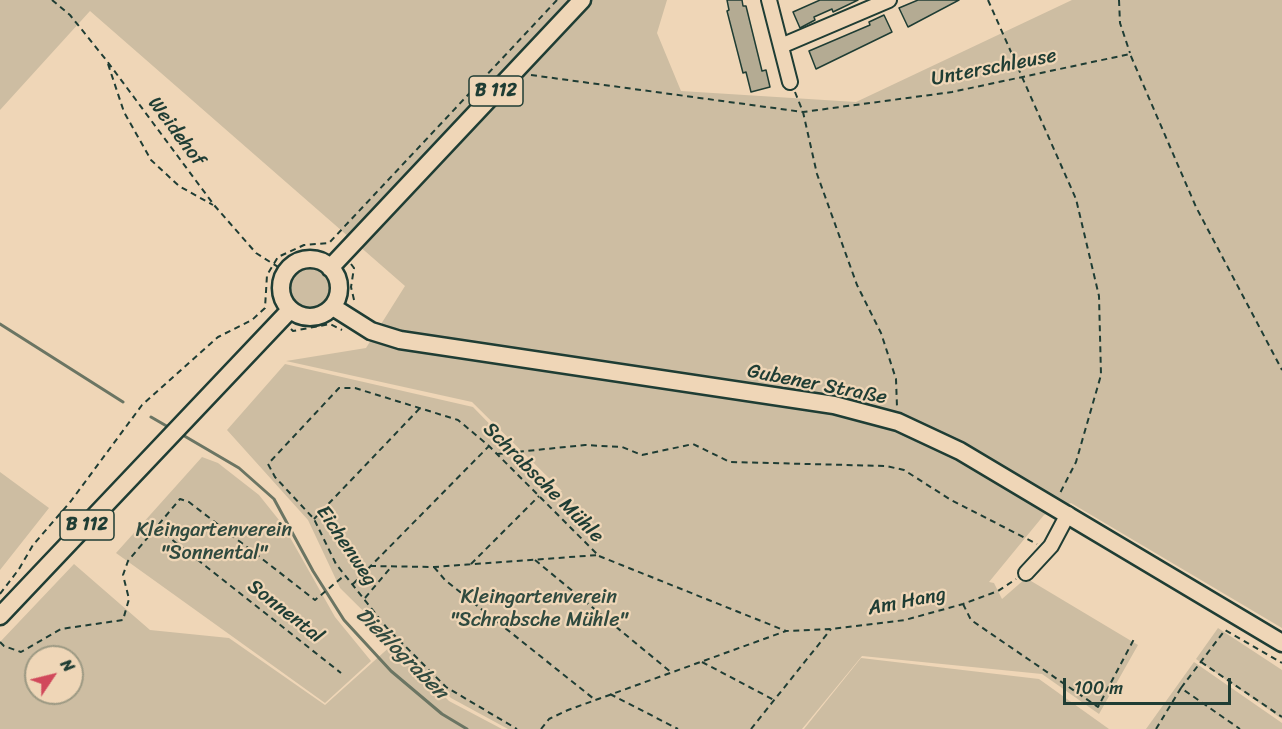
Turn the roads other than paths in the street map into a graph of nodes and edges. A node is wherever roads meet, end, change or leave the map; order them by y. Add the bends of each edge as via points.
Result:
1 (582, 0) edge
2 (769, 0) edge
3 (889, 0) edge
4 (781, 46) junction
5 (790, 82) road end
6 (330, 268) junction
7 (333, 307) junction
8 (290, 310) junction
9 (1068, 514) junction
10 (1026, 573) road end
11 (0, 616) edge
12 (1282, 643) edge

1 - 6 main road, B 112
2 - 4 street
3 - 4 street
4 - 5 street
6 - 7 main road via 339,288
6 - 8 main road via 318,260 303,260 279,268 281,288
7 - 8 main road via 316,317
7 - 9 main road, Gubener Straße via 371,331 400,340 834,405 898,422 960,451
8 - 11 main road, B 112
9 - 10 street via 1047,549
9 - 12 main road, Gubener Straße

